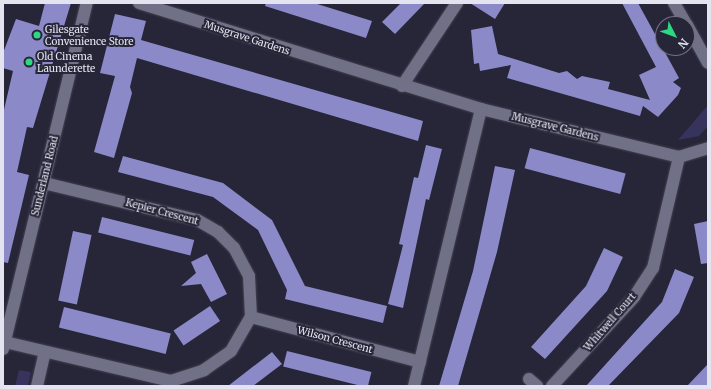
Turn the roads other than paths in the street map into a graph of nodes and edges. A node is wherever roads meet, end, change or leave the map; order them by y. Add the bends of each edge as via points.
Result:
1 (87, 3) edge
2 (139, 3) edge
3 (457, 3) edge
4 (674, 3) edge
5 (682, 16) edge
6 (695, 39) edge
7 (708, 63) edge
8 (402, 86) junction
9 (481, 109) junction
10 (708, 148) edge
11 (679, 157) junction
12 (44, 183) junction
13 (251, 317) junction
14 (4, 346) edge
15 (45, 352) junction
16 (420, 362) junction
17 (171, 384) edge
18 (37, 386) edge
19 (414, 386) edge
20 (552, 386) edge

1 - 12 street, Sunderland Road
2 - 8 street, Musgrave Gardens
3 - 8 street
4 - 5 street
6 - 7 street
8 - 9 street, Musgrave Gardens
9 - 11 street, Musgrave Gardens
9 - 16 street
10 - 11 street
11 - 20 street, Whitwell Court via 653,268 634,297
12 - 13 street, Kepier Crescent via 197,220 218,232 234,248 249,276
12 - 14 street, Sunderland Road
13 - 16 street, Wilson Crescent
13 - 17 street via 231,351 204,370
14 - 15 street
15 - 17 street
15 - 18 street
16 - 19 street

